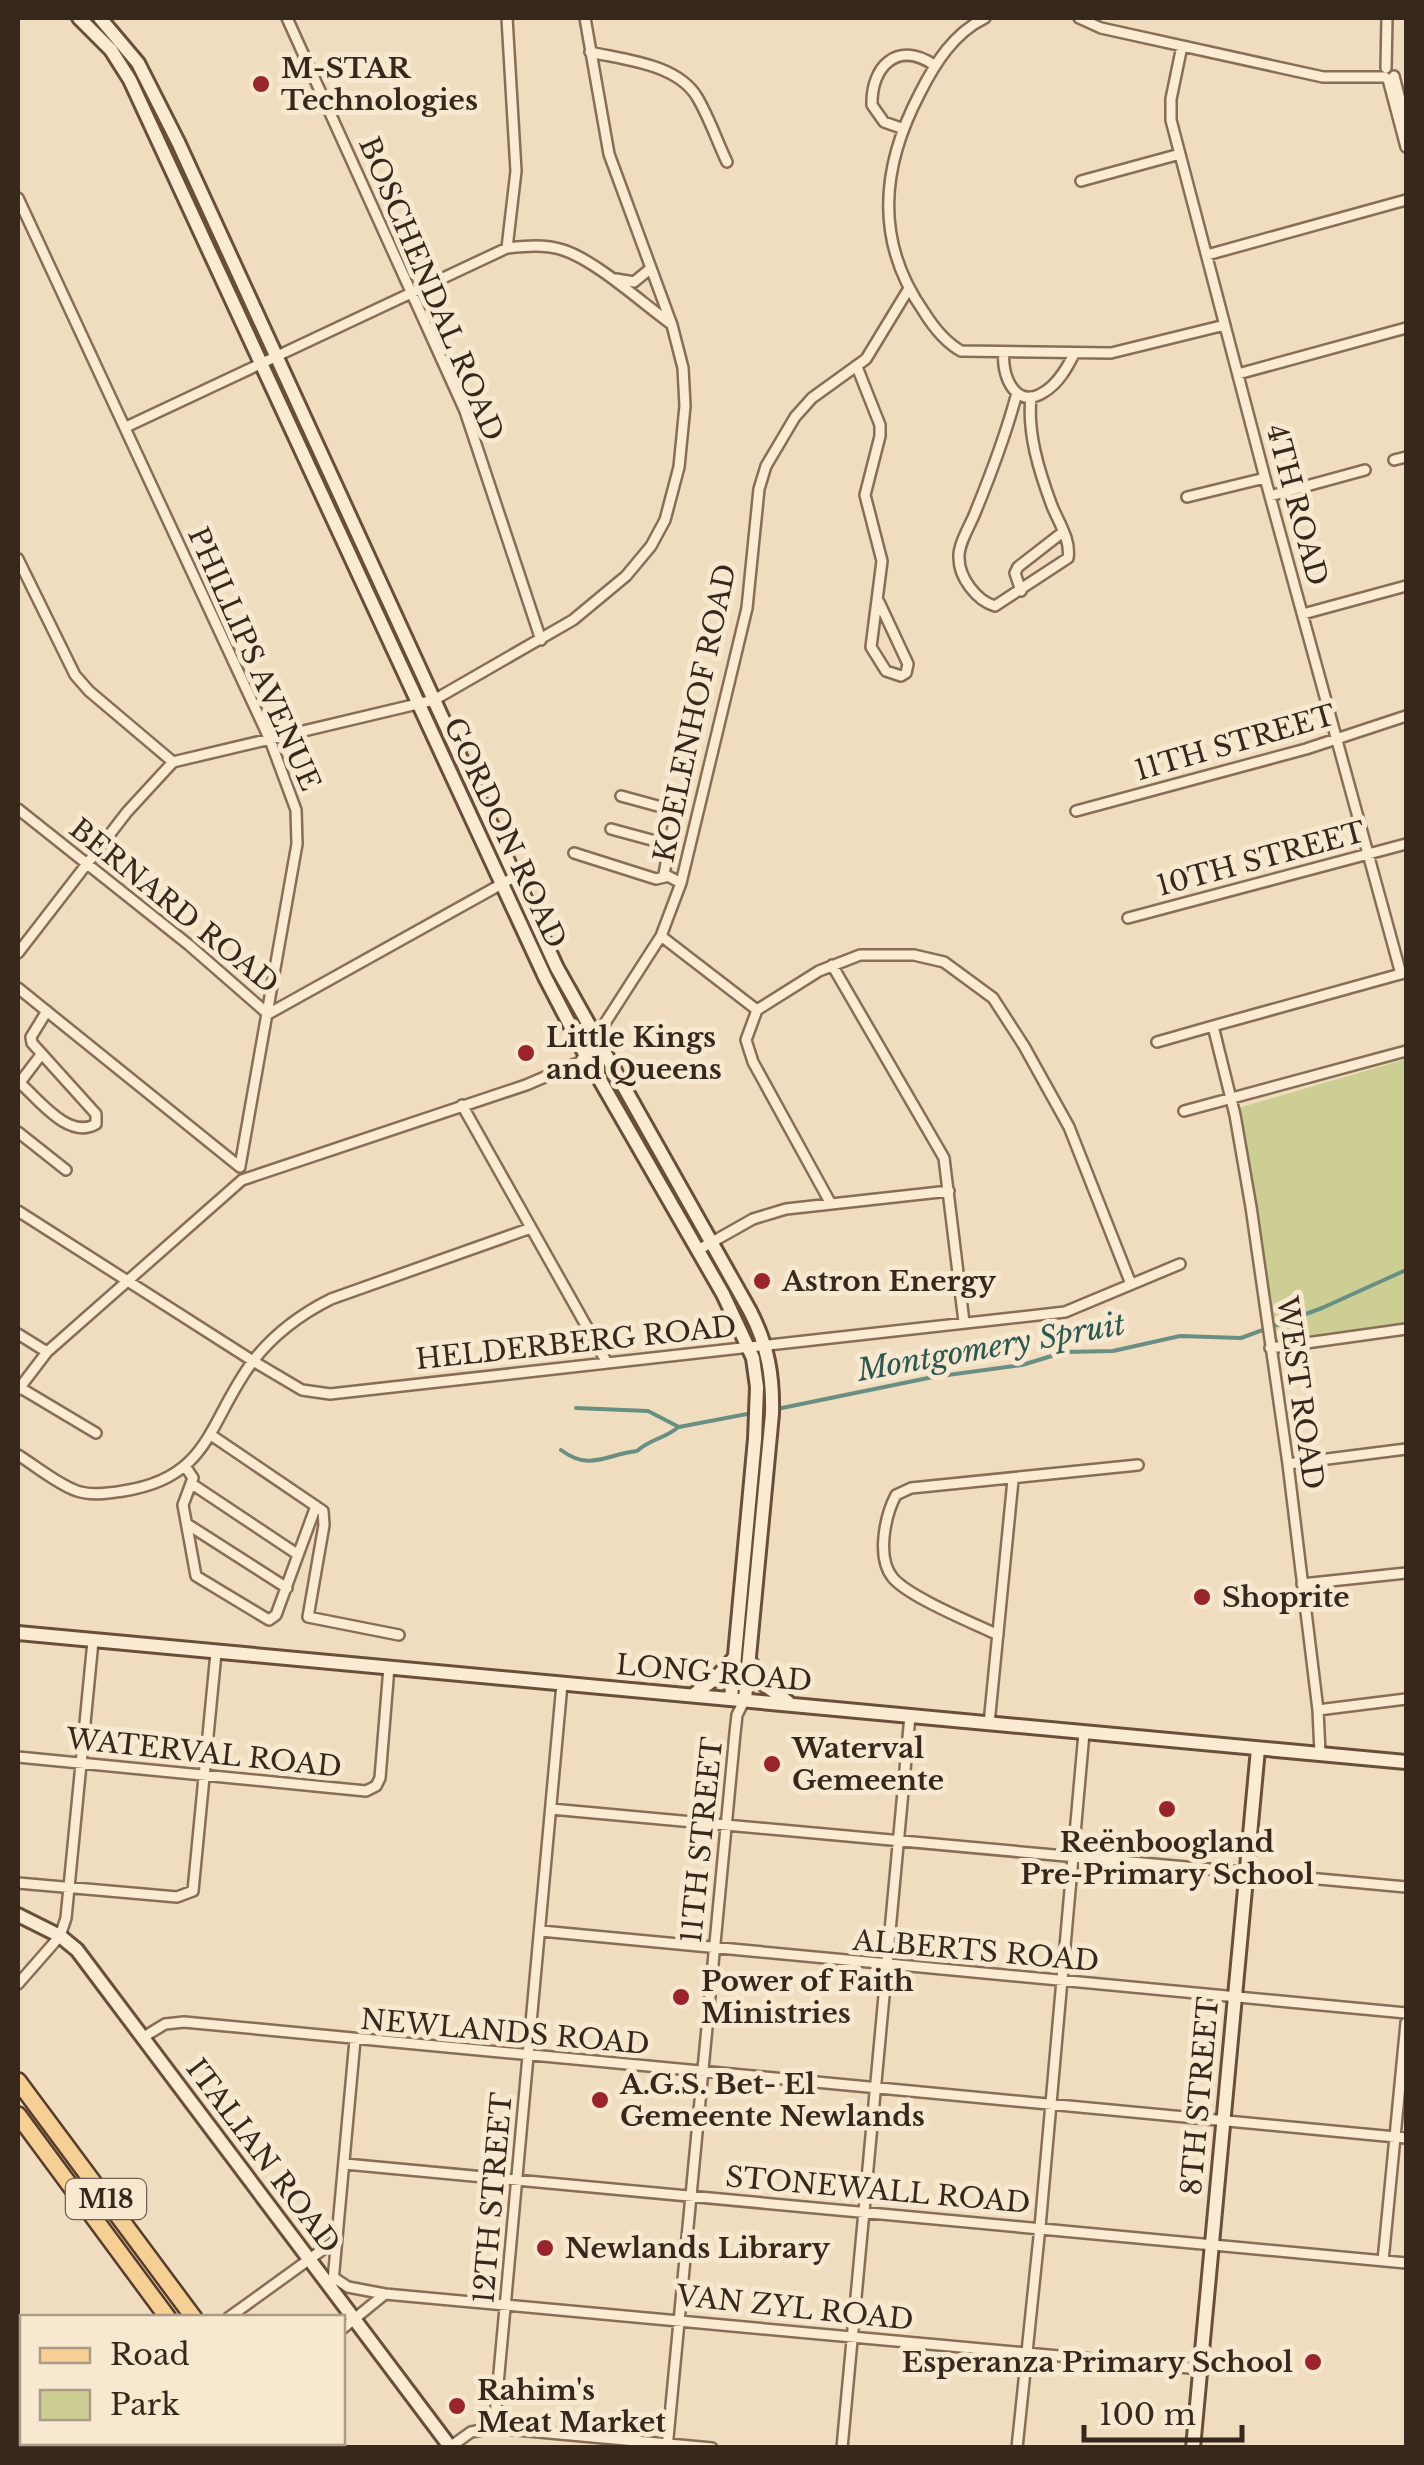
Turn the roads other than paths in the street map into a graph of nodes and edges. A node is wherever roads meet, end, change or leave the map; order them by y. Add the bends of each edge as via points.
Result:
1 (79, 18) edge
2 (100, 18) edge
3 (287, 18) edge
4 (508, 18) edge
5 (585, 18) edge
6 (985, 18) edge
7 (1079, 18) edge
8 (1387, 18) edge
9 (117, 46) junction
10 (1182, 46) junction
11 (590, 52) junction
12 (934, 66) junction
13 (1388, 74) junction
14 (1406, 123) edge
15 (901, 128) junction
16 (1406, 140) edge
17 (1180, 154) junction
18 (727, 162) dead end
19 (1081, 181) dead end
20 (18, 198) edge
21 (1406, 200) edge
22 (507, 248) junction
23 (1207, 254) junction
24 (650, 270) junction
25 (604, 275) junction
26 (908, 290) junction
27 (410, 291) junction
28 (672, 325) junction
29 (1225, 325) junction
30 (1406, 328) edge
31 (1004, 352) junction
32 (1074, 354) junction
33 (278, 355) junction
34 (262, 362) junction
35 (858, 367) junction
36 (1238, 374) junction
37 (1016, 393) junction
38 (1031, 397) junction
39 (126, 427) junction
40 (1406, 457) edge
41 (1394, 460) dead end
42 (1365, 470) dead end
43 (1265, 478) junction
44 (1270, 496) junction
45 (1187, 498) dead end
46 (1063, 532) junction
47 (18, 559) edge
48 (1406, 586) edge
49 (1021, 592) junction
50 (879, 602) junction
51 (1303, 614) junction
52 (541, 640) junction
53 (434, 700) junction
54 (418, 706) junction
55 (1406, 716) edge
56 (1336, 738) junction
57 (270, 740) junction
58 (173, 762) junction
59 (621, 796) dead end
60 (18, 809) edge
61 (1076, 811) dead end
62 (611, 830) dead end
63 (1406, 844) edge
64 (670, 845) junction
65 (574, 853) dead end
66 (1369, 854) junction
67 (86, 864) junction
68 (516, 876) junction
69 (665, 877) junction
70 (501, 883) junction
71 (681, 883) junction
72 (1128, 918) dead end
73 (661, 936) junction
74 (18, 953) edge
75 (832, 964) junction
76 (1404, 973) edge
77 (18, 988) edge
78 (757, 1010) junction
79 (47, 1012) junction
80 (268, 1014) junction
81 (1213, 1026) junction
82 (595, 1037) junction
83 (1157, 1042) dead end
84 (1406, 1051) edge
85 (585, 1054) junction
86 (40, 1056) junction
87 (19, 1084) edge
88 (1231, 1098) junction
89 (462, 1106) junction
90 (1184, 1111) dead end
91 (18, 1132) edge
92 (240, 1166) junction
93 (66, 1170) dead end
94 (242, 1180) junction
95 (949, 1190) junction
96 (831, 1204) junction
97 (18, 1211) edge
98 (531, 1228) junction
99 (712, 1242) junction
100 (698, 1250) junction
101 (1180, 1264) dead end
102 (126, 1278) junction
103 (1131, 1284) junction
104 (964, 1322) junction
105 (1406, 1329) edge
106 (18, 1334) edge
107 (1269, 1342) junction
108 (766, 1344) junction
109 (750, 1346) junction
110 (46, 1352) junction
111 (606, 1361) junction
112 (253, 1362) junction
113 (18, 1388) edge
114 (96, 1432) dead end
115 (210, 1435) junction
116 (1406, 1449) edge
117 (18, 1454) edge
118 (1138, 1464) dead end
119 (1288, 1464) junction
120 (186, 1466) junction
121 (1013, 1480) junction
122 (192, 1484) junction
123 (316, 1506) junction
124 (187, 1524) junction
125 (297, 1554) junction
126 (1406, 1573) edge
127 (1302, 1584) junction
128 (286, 1588) junction
129 (18, 1633) edge
130 (398, 1635) dead end
131 (998, 1635) junction
132 (93, 1641) junction
133 (216, 1653) junction
134 (742, 1656) junction
135 (389, 1667) junction
136 (562, 1684) junction
137 (693, 1695) junction
138 (738, 1698) junction
139 (1406, 1699) edge
140 (794, 1705) junction
141 (1318, 1710) junction
142 (910, 1716) junction
143 (989, 1724) junction
144 (1084, 1733) junction
145 (1258, 1749) junction
146 (1320, 1753) junction
147 (18, 1757) edge
148 (81, 1762) junction
149 (1406, 1762) edge
150 (205, 1773) junction
151 (550, 1810) junction
152 (726, 1824) junction
153 (900, 1840) junction
154 (1072, 1858) junction
155 (1245, 1873) junction
156 (18, 1883) edge
157 (1406, 1887) edge
158 (70, 1888) junction
159 (18, 1915) edge
160 (541, 1931) junction
161 (60, 1936) junction
162 (714, 1949) junction
163 (887, 1966) junction
164 (1061, 1982) junction
165 (18, 1984) edge
166 (1234, 1997) junction
167 (1406, 2013) edge
168 (1406, 2023) edge
169 (142, 2038) junction
170 (355, 2040) junction
171 (529, 2056) junction
172 (702, 2073) junction
173 (18, 2081) edge
174 (876, 2088) junction
175 (1050, 2104) junction
176 (18, 2115) edge
177 (1222, 2121) junction
178 (1402, 2137) edge
179 (345, 2164) junction
180 (517, 2180) junction
181 (691, 2196) junction
182 (862, 2213) junction
183 (1040, 2227) junction
184 (336, 2240) junction
185 (1211, 2245) junction
186 (309, 2257) junction
187 (1384, 2260) junction
188 (1406, 2262) edge
189 (332, 2283) junction
190 (385, 2294) junction
191 (506, 2302) junction
192 (166, 2315) edge
193 (192, 2315) edge
194 (232, 2315) edge
195 (356, 2319) junction
196 (679, 2319) junction
197 (345, 2327) edge
198 (853, 2337) junction
199 (1026, 2352) junction
200 (1200, 2369) junction
201 (494, 2428) junction
202 (667, 2445) edge
203 (450, 2447) edge
204 (712, 2448) edge
205 (842, 2448) edge
206 (1017, 2448) edge
207 (1193, 2448) edge

1 - 9 street, GORDON ROAD
2 - 9 street, GORDON ROAD
3 - 27 street, BOSCHENDAL ROAD
4 - 22 street via 516,171
5 - 11 street
6 - 12 street via 957,37
7 - 10 street
8 - 13 street
9 - 33 street, GORDON ROAD via 138,62
9 - 34 street, GORDON ROAD
10 - 13 street via 1306,74
10 - 17 street, 4TH ROAD via 1170,110
11 - 18 street via 645,64 688,86
11 - 24 street via 609,154
12 - 15 street
12 - 15 street via 899,56 877,76 872,106 884,122
13 - 14 street
13 - 16 street
15 - 26 street via 887,213
17 - 19 street
17 - 23 street, 4TH ROAD
20 - 39 street, PHILLIPS AVENUE
21 - 23 street
22 - 25 street via 564,250
22 - 27 street
23 - 29 street, 4TH ROAD
24 - 25 street via 629,283
24 - 28 street
25 - 28 street
26 - 31 street via 952,346
26 - 35 street, KOELENHOF ROAD
27 - 33 street
27 - 52 street, BOSCHENDAL ROAD via 465,410
28 - 52 street via 685,406 665,520 626,576
29 - 32 street via 1148,346
29 - 36 street, 4TH ROAD
30 - 36 street
31 - 32 street
31 - 37 street via 1004,372
32 - 38 street via 1048,390
33 - 34 street
33 - 53 street, GORDON ROAD
34 - 39 street
34 - 54 street, GORDON ROAD
35 - 50 street via 880,425 865,495 881,550
35 - 71 street, KOELENHOF ROAD via 812,398 766,466 747,608
36 - 43 street, 4TH ROAD
37 - 38 street
37 - 49 street via 958,557 986,604
38 - 46 street via 1028,422
39 - 57 street, PHILLIPS AVENUE
40 - 41 street
42 - 44 street
43 - 44 street, 4TH ROAD
43 - 45 street
44 - 51 street, 4TH ROAD
46 - 49 street via 1018,567
46 - 49 street via 1070,548 1065,563
47 - 58 street via 74,675
48 - 51 street
50 - 50 street via 908,664 900,676 886,671 872,646
51 - 56 street, 4TH ROAD
52 - 53 street
53 - 54 street
53 - 68 street, GORDON ROAD
54 - 57 street
54 - 70 street, GORDON ROAD
55 - 56 street, 11TH STREET
56 - 61 street, 11TH STREET
56 - 66 street, 4TH ROAD
57 - 58 street
57 - 80 street, PHILLIPS AVENUE via 298,830
58 - 67 street
59 - 64 street via 676,811
60 - 67 street, BERNARD ROAD
62 - 64 street
63 - 66 street, 10TH STREET
64 - 69 street
65 - 69 street
66 - 72 street, 10TH STREET
66 - 76 street, 4TH ROAD
67 - 74 street
67 - 80 street, BERNARD ROAD
68 - 70 street, BERNARD ROAD
68 - 82 street, GORDON ROAD
69 - 71 street
70 - 80 street, BERNARD ROAD
70 - 85 street, GORDON ROAD
71 - 73 street, KOELENHOF ROAD
73 - 78 street
73 - 82 street, KOELENHOF ROAD
75 - 78 street
75 - 95 street via 944,1158
75 - 103 street via 860,956 929,956 993,998 1069,1127
76 - 81 street
77 - 79 street
78 - 96 street via 746,1040 753,1062
79 - 86 street via 31,1037
79 - 92 street
80 - 92 street, PHILLIPS AVENUE
81 - 83 street
81 - 88 street, WEST ROAD
82 - 85 street, KOELENHOF ROAD
82 - 99 street, GORDON ROAD
84 - 88 street
85 - 89 street via 570,1068
85 - 100 street, GORDON ROAD
86 - 87 street
86 - 87 street via 96,1114 96,1124 71,1125
88 - 90 street
88 - 107 street, WEST ROAD
89 - 94 street
89 - 98 street
91 - 93 street
92 - 94 street, PHILLIPS AVENUE
94 - 102 street
95 - 96 street
95 - 104 street
96 - 99 street via 768,1214
97 - 102 street, HELDERBERG ROAD
98 - 111 street
98 - 112 street via 331,1299 291,1323
99 - 100 street
99 - 108 street, GORDON ROAD
100 - 109 street, GORDON ROAD
101 - 103 street, HELDERBERG ROAD
102 - 110 street
102 - 112 street, HELDERBERG ROAD
103 - 104 street, HELDERBERG ROAD via 1065,1312
104 - 108 street, HELDERBERG ROAD
105 - 107 street
106 - 110 street
107 - 119 street, WEST ROAD
108 - 109 street, HELDERBERG ROAD
108 - 134 street, GORDON ROAD via 772,1409
109 - 111 street, HELDERBERG ROAD
109 - 134 street, GORDON ROAD via 756,1412
110 - 113 street
111 - 112 street, HELDERBERG ROAD via 330,1394 302,1390
112 - 115 street
113 - 114 street
115 - 120 street
115 - 123 street
116 - 119 street
117 - 120 street via 78,1492 104,1494 171,1479
118 - 121 street
119 - 127 street, WEST ROAD
120 - 122 street
121 - 131 street
121 - 131 street via 902,1490 886,1521 892,1577
122 - 124 street via 184,1505
122 - 125 street
123 - 125 street
123 - 130 street via 325,1516 308,1617
124 - 128 street
124 - 128 street via 198,1578 269,1620
125 - 128 street
126 - 127 street
127 - 141 street, WEST ROAD
129 - 132 street, LONG ROAD
131 - 143 street
132 - 133 street, LONG ROAD
132 - 148 street
133 - 135 street, LONG ROAD
133 - 150 street
134 - 137 street
134 - 138 street, GORDON ROAD
134 - 140 street via 761,1682
135 - 136 street, LONG ROAD
135 - 150 street, WATERVAL ROAD via 380,1778 372,1790
136 - 137 street, LONG ROAD
136 - 151 street, 12TH STREET
137 - 138 street, LONG ROAD
138 - 140 street, LONG ROAD
138 - 152 street, 11TH STREET
139 - 141 street
140 - 142 street, LONG ROAD
141 - 146 street, WEST ROAD
142 - 143 street, LONG ROAD
142 - 153 street
143 - 144 street, LONG ROAD
144 - 145 street, LONG ROAD
144 - 154 street
145 - 146 street, LONG ROAD
145 - 155 street, 8TH STREET
146 - 149 street, LONG ROAD
147 - 148 street, WATERVAL ROAD
148 - 150 street, WATERVAL ROAD
148 - 158 street
150 - 158 street via 195,1886 188,1894
151 - 152 street
151 - 160 street, 12TH STREET
152 - 153 street
152 - 162 street, 11TH STREET
153 - 154 street
153 - 163 street
154 - 155 street
154 - 164 street
155 - 157 street
155 - 166 street, 8TH STREET
156 - 158 street
158 - 161 street
159 - 161 street, ITALIAN ROAD
160 - 162 street, ALBERTS ROAD
160 - 171 street, 12TH STREET
161 - 165 street
161 - 169 street, ITALIAN ROAD
162 - 163 street, ALBERTS ROAD
162 - 172 street, 11TH STREET
163 - 164 street, ALBERTS ROAD
163 - 174 street
164 - 166 street, ALBERTS ROAD
164 - 175 street
166 - 167 street, ALBERTS ROAD
166 - 177 street, 8TH STREET
168 - 178 street
169 - 170 street, NEWLANDS ROAD via 184,2022
169 - 186 street, ITALIAN ROAD
170 - 171 street, NEWLANDS ROAD
170 - 179 street
171 - 172 street, NEWLANDS ROAD
171 - 180 street, 12TH STREET
172 - 174 street, NEWLANDS ROAD
172 - 181 street, 11TH STREET
173 - 193 main road, M18
174 - 175 street, NEWLANDS ROAD
174 - 182 street
175 - 177 street, NEWLANDS ROAD
175 - 183 street
176 - 192 main road, M18
177 - 178 street, NEWLANDS ROAD
177 - 185 street, 8TH STREET
178 - 187 street
179 - 180 street, STONEWALL ROAD
179 - 184 street
180 - 181 street, STONEWALL ROAD
180 - 191 street, 12TH STREET
181 - 182 street, STONEWALL ROAD
181 - 196 street, 11TH STREET
182 - 183 street, STONEWALL ROAD
182 - 198 street
183 - 185 street, STONEWALL ROAD
183 - 199 street
184 - 186 street
184 - 189 street
185 - 187 street, STONEWALL ROAD
185 - 200 street, 8TH STREET
186 - 189 street, ITALIAN ROAD
186 - 194 street
187 - 188 street, STONEWALL ROAD
189 - 190 street, VAN ZYL ROAD
189 - 195 street, ITALIAN ROAD
190 - 191 street, VAN ZYL ROAD
190 - 195 street
191 - 196 street, VAN ZYL ROAD
191 - 201 street, 12TH STREET
195 - 197 street
195 - 203 street, ITALIAN ROAD
196 - 198 street, VAN ZYL ROAD
196 - 202 street, 11TH STREET
198 - 199 street, VAN ZYL ROAD
198 - 205 street
199 - 200 street, VAN ZYL ROAD
199 - 206 street
200 - 207 street, 8TH STREET
201 - 202 street
201 - 203 street via 471,2432
202 - 204 street

